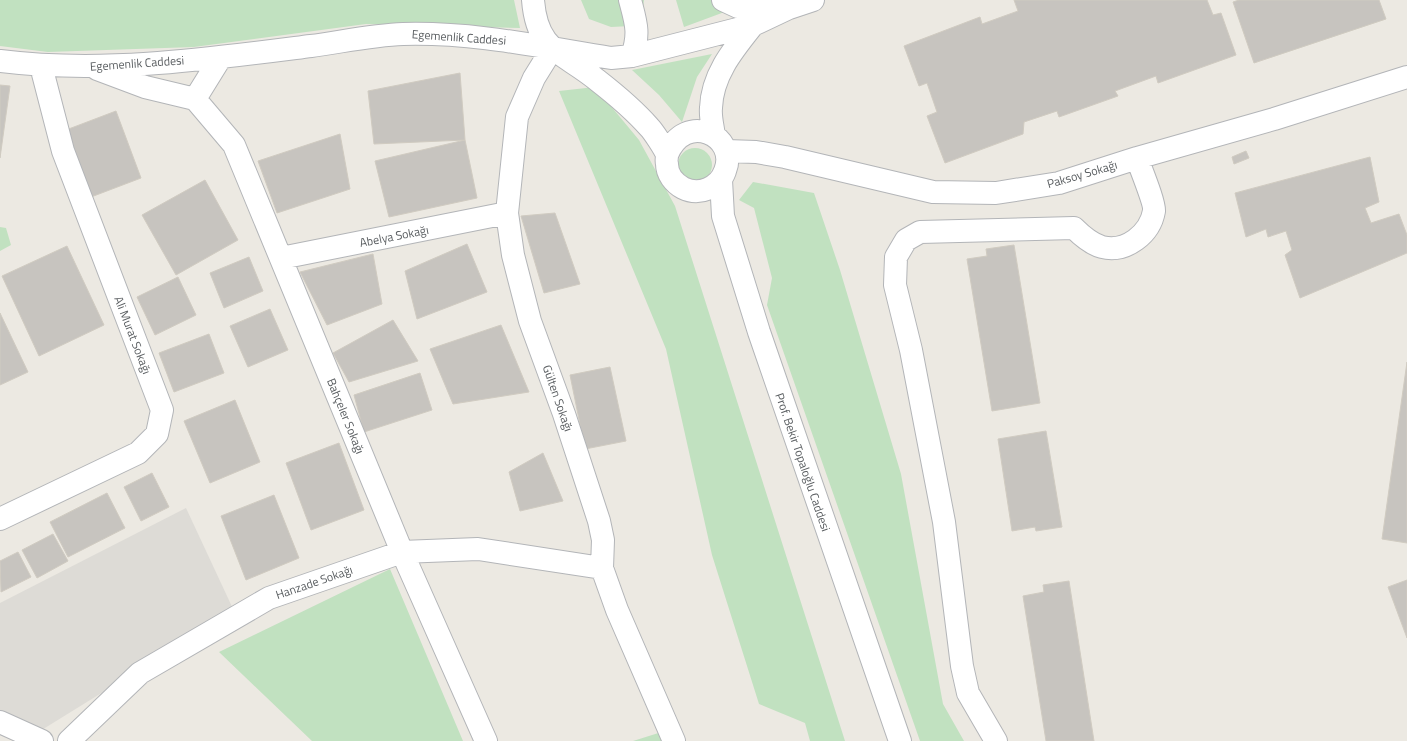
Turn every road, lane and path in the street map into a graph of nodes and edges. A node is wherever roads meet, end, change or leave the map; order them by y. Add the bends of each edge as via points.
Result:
1 (533, 0) edge
2 (630, 0) edge
3 (723, 0) edge
4 (813, 0) edge
5 (789, 8) junction
6 (753, 25) junction
7 (552, 49) junction
8 (221, 56) junction
9 (632, 56) junction
10 (0, 61) edge
11 (41, 66) junction
12 (91, 67) junction
13 (1407, 76) edge
14 (195, 99) junction
15 (720, 144) junction
16 (667, 155) junction
17 (1137, 158) junction
18 (721, 180) junction
19 (508, 213) junction
20 (281, 258) junction
21 (0, 519) edge
22 (402, 552) junction
23 (602, 568) junction
24 (0, 722) edge
25 (42, 741) edge
26 (69, 741) edge
27 (486, 741) edge
28 (674, 741) edge
29 (900, 741) edge
30 (996, 741) edge

1 - 7 street via 537,26
2 - 9 street via 638,30
3 - 5 street via 738,6
4 - 5 street, Egemenlik Caddesi
5 - 6 street, Egemenlik Caddesi
6 - 9 street, Egemenlik Caddesi
6 - 15 street via 730,54 715,82 710,109
7 - 8 street, Egemenlik Caddesi via 486,37 402,34
7 - 9 street, Egemenlik Caddesi via 611,58
7 - 16 street via 597,80 650,128
7 - 19 street, Gülten Sokağı via 534,78 517,117
8 - 12 street, Egemenlik Caddesi
8 - 14 street
10 - 11 street, Egemenlik Caddesi
11 - 12 street, Egemenlik Caddesi
11 - 21 street, Ali Murat Sokağı via 63,151 162,410 157,434 138,453
12 - 14 street via 145,87
13 - 17 street, Paksoy Sokağı via 1274,119
14 - 20 street, Bahçeler Sokağı via 234,145
15 - 16 street via 705,132 695,130 677,138
15 - 17 street, Paksoy Sokağı via 933,192 996,193 1059,183
15 - 18 street via 727,161 726,171
16 - 18 street via 666,165 676,184 694,191 713,187
17 - 30 street via 1154,209 1148,229 1133,242 1120,247 1102,247 1088,240 1074,228 920,232 906,240 896,257 895,285 911,350 944,522 965,679 968,693
18 - 29 street, Prof. Bekir Topaloğlu Caddesi via 723,216 759,332
19 - 20 street, Abelya Sokağı
19 - 23 street, Gülten Sokağı via 513,255 530,321 599,521 603,540
20 - 22 street, Bahçeler Sokağı
22 - 23 street, Hanzade Sokağı via 478,549
22 - 26 street, Hanzade Sokağı via 269,598 140,673
22 - 27 street, Bahçeler Sokağı
23 - 28 street, Gülten Sokağı via 617,610
24 - 25 street

